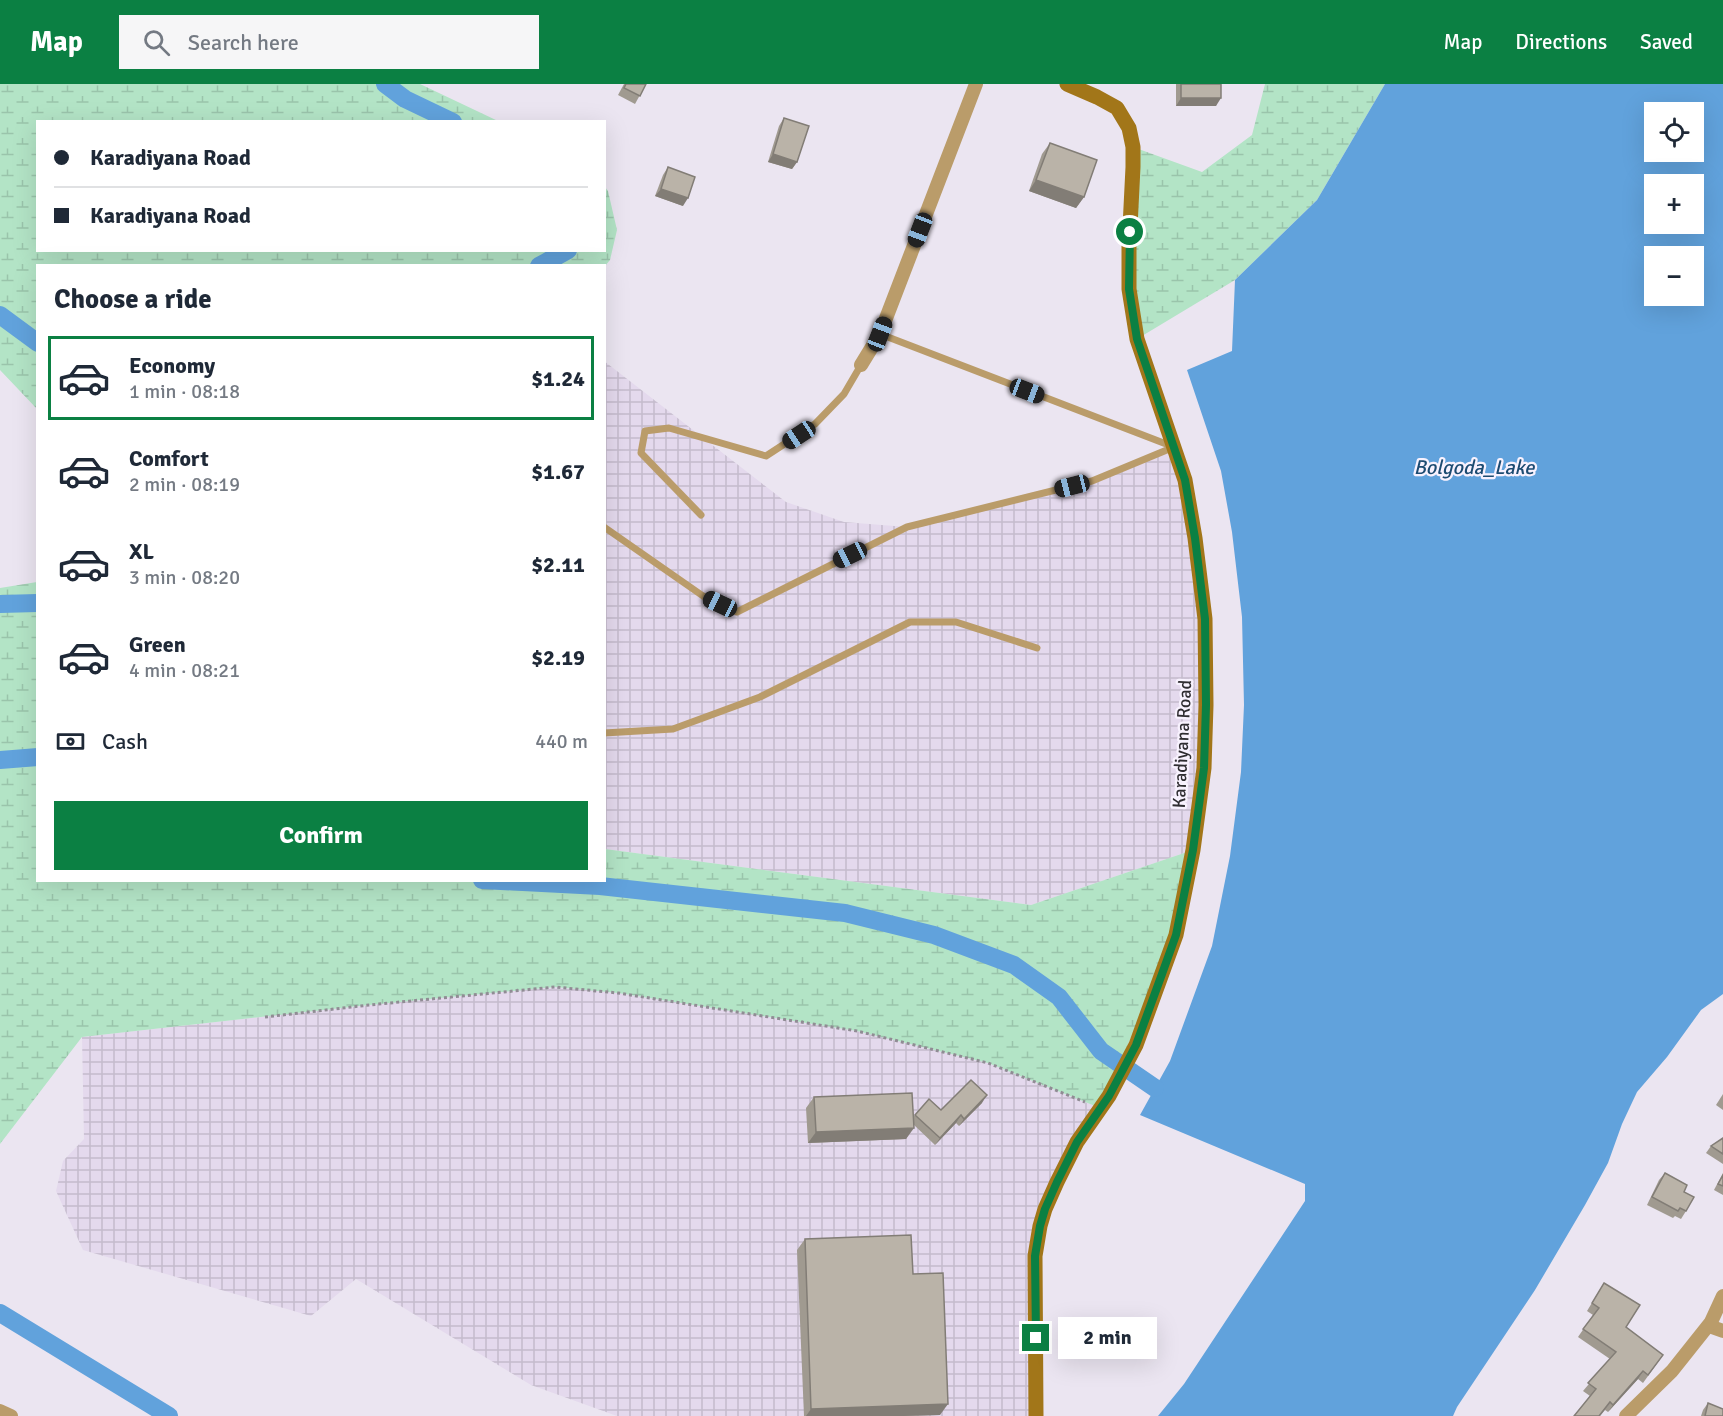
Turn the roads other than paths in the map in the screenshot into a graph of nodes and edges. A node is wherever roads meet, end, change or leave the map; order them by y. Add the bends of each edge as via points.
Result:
1 (976, 84) edge
2 (1067, 84) edge
3 (880, 334) junction
4 (861, 365) joint
5 (1174, 447) junction
6 (701, 515) dead end
7 (606, 528) edge
8 (1037, 648) dead end
9 (606, 733) edge
10 (1723, 1296) edge
11 (1708, 1326) junction
12 (1723, 1331) edge
13 (0, 1411) edge
14 (11, 1416) edge
15 (1036, 1416) edge
16 (1626, 1416) edge

1 - 3 street
2 - 5 street, Karadiyana Road via 1117,108 1129,128 1133,147 1129,289 1137,339
3 - 4 street
3 - 5 lane
4 - 6 lane via 844,394 815,424 766,456 669,428 645,431 641,453
5 - 7 lane via 1092,481 907,527 737,612 703,596
5 - 15 street, Karadiyana Road via 1185,480 1205,619 1204,768 1193,850 1176,935 1136,1045 1105,1102 1077,1142 1040,1226 1035,1256
8 - 9 lane via 956,622 910,622 760,697 684,725
10 - 11 street
11 - 12 street
11 - 16 street via 1672,1371
13 - 14 street

